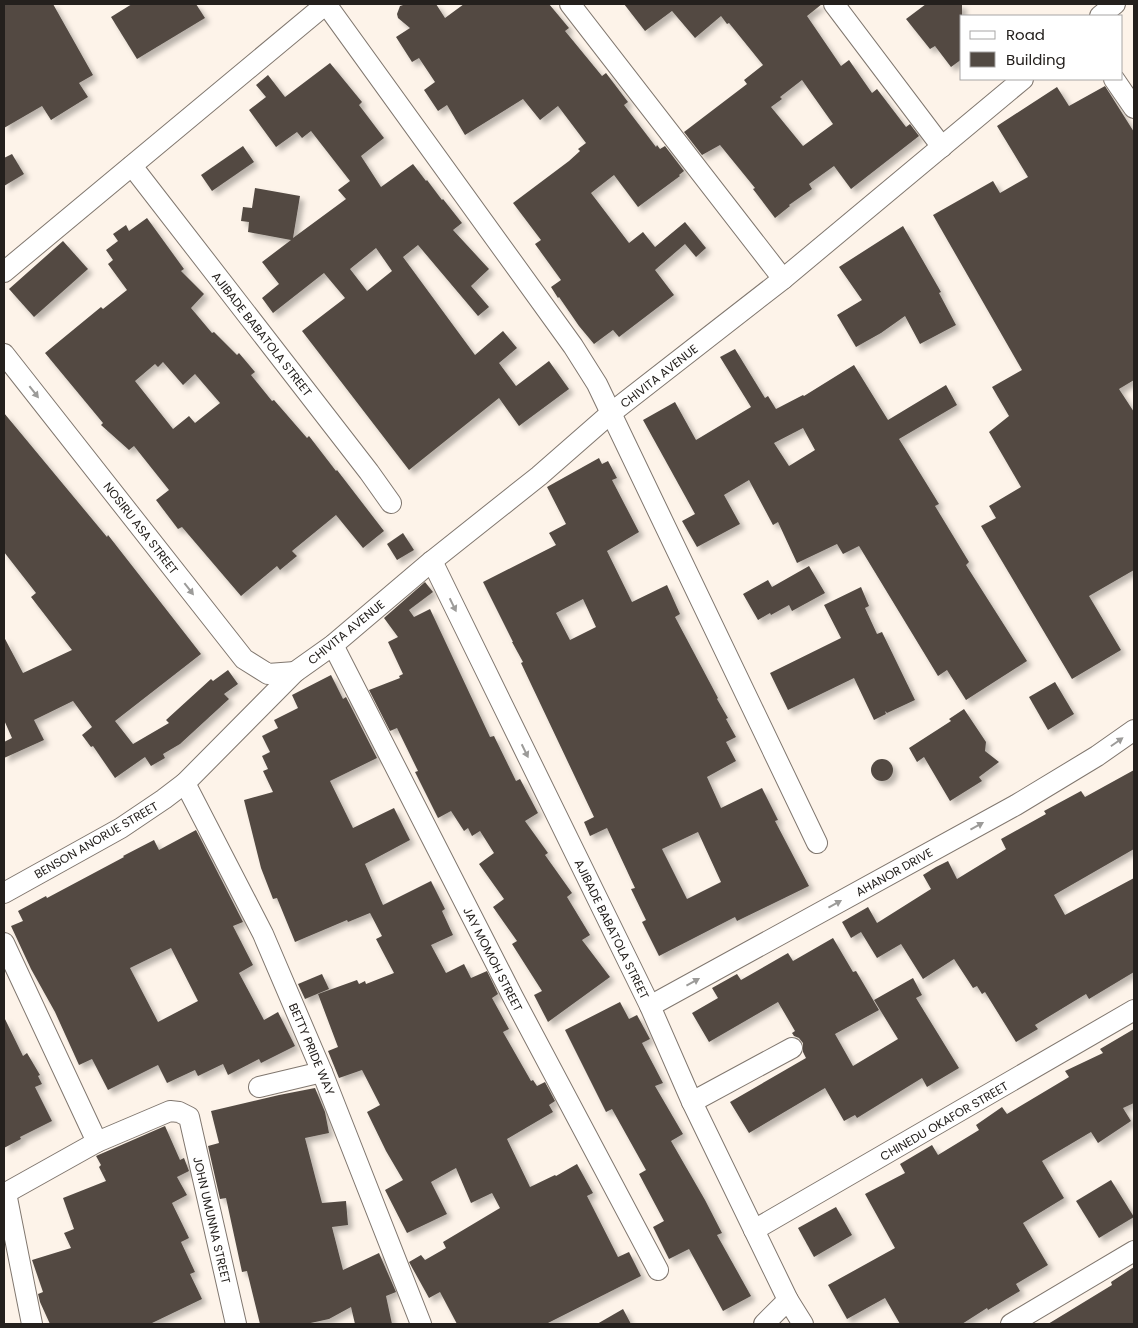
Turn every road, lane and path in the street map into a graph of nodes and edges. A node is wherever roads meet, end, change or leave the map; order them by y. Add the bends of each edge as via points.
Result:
1 (326, 4) edge
2 (570, 4) edge
3 (834, 4) edge
4 (1115, 4) edge
5 (1101, 15) edge
6 (1022, 80) edge
7 (1115, 80) edge
8 (1134, 108) edge
9 (942, 147) junction
10 (132, 166) junction
11 (4, 272) edge
12 (782, 279) junction
13 (4, 354) edge
14 (611, 413) junction
15 (391, 503) dead end
16 (432, 561) junction
17 (333, 645) junction
18 (295, 672) junction
19 (1134, 730) edge
20 (185, 783) junction
21 (817, 843) dead end
22 (4, 893) edge
23 (4, 943) edge
24 (650, 1006) junction
25 (1134, 1010) edge
26 (792, 1048) dead end
27 (322, 1072) junction
28 (259, 1087) dead end
29 (692, 1102) junction
30 (97, 1142) junction
31 (5, 1194) edge
32 (754, 1230) junction
33 (1134, 1251) edge
34 (658, 1270) dead end
35 (788, 1300) junction
36 (32, 1324) edge
37 (236, 1324) edge
38 (421, 1324) edge
39 (764, 1324) edge
40 (803, 1324) edge
41 (1011, 1324) edge

1 - 10 street
1 - 14 street via 573,346
2 - 12 street
3 - 9 street
4 - 5 street
6 - 9 street, CHIVITA AVENUE
7 - 8 street
9 - 12 street, CHIVITA AVENUE
10 - 11 street
10 - 15 street, AJIBADE BABATOLA STREET
12 - 14 street, CHIVITA AVENUE
13 -> 18 street, NOSIRU ASA STREET via 244,659 268,674
14 - 16 street, CHIVITA AVENUE via 539,476
14 - 21 street
16 - 17 street, CHIVITA AVENUE
16 -> 24 street, AJIBADE BABATOLA STREET
17 - 18 street, CHIVITA AVENUE
17 - 34 street, JAY MOMOH STREET via 513,997
18 - 20 street, CHIVITA AVENUE
24 -> 19 street, AHANOR DRIVE via 1016,805
20 - 22 street, BENSON ANORUE STREET via 121,828
20 - 27 street, BETTY PRIDE WAY via 263,934
23 - 30 street
24 - 29 street, AJIBADE BABATOLA STREET
25 - 32 street, CHINEDU OKAFOR STREET
26 - 29 street
27 - 28 street
27 - 38 street, BETTY PRIDE WAY
29 - 32 street, AJIBADE BABATOLA STREET
30 - 31 street
30 - 37 street, JOHN UMUNNA STREET via 170,1111 189,1117
31 - 36 street
32 - 35 street, AJIBADE BABATOLA STREET
33 - 41 street
35 - 39 street
35 - 40 street, AJIBADE BABATOLA STREET

